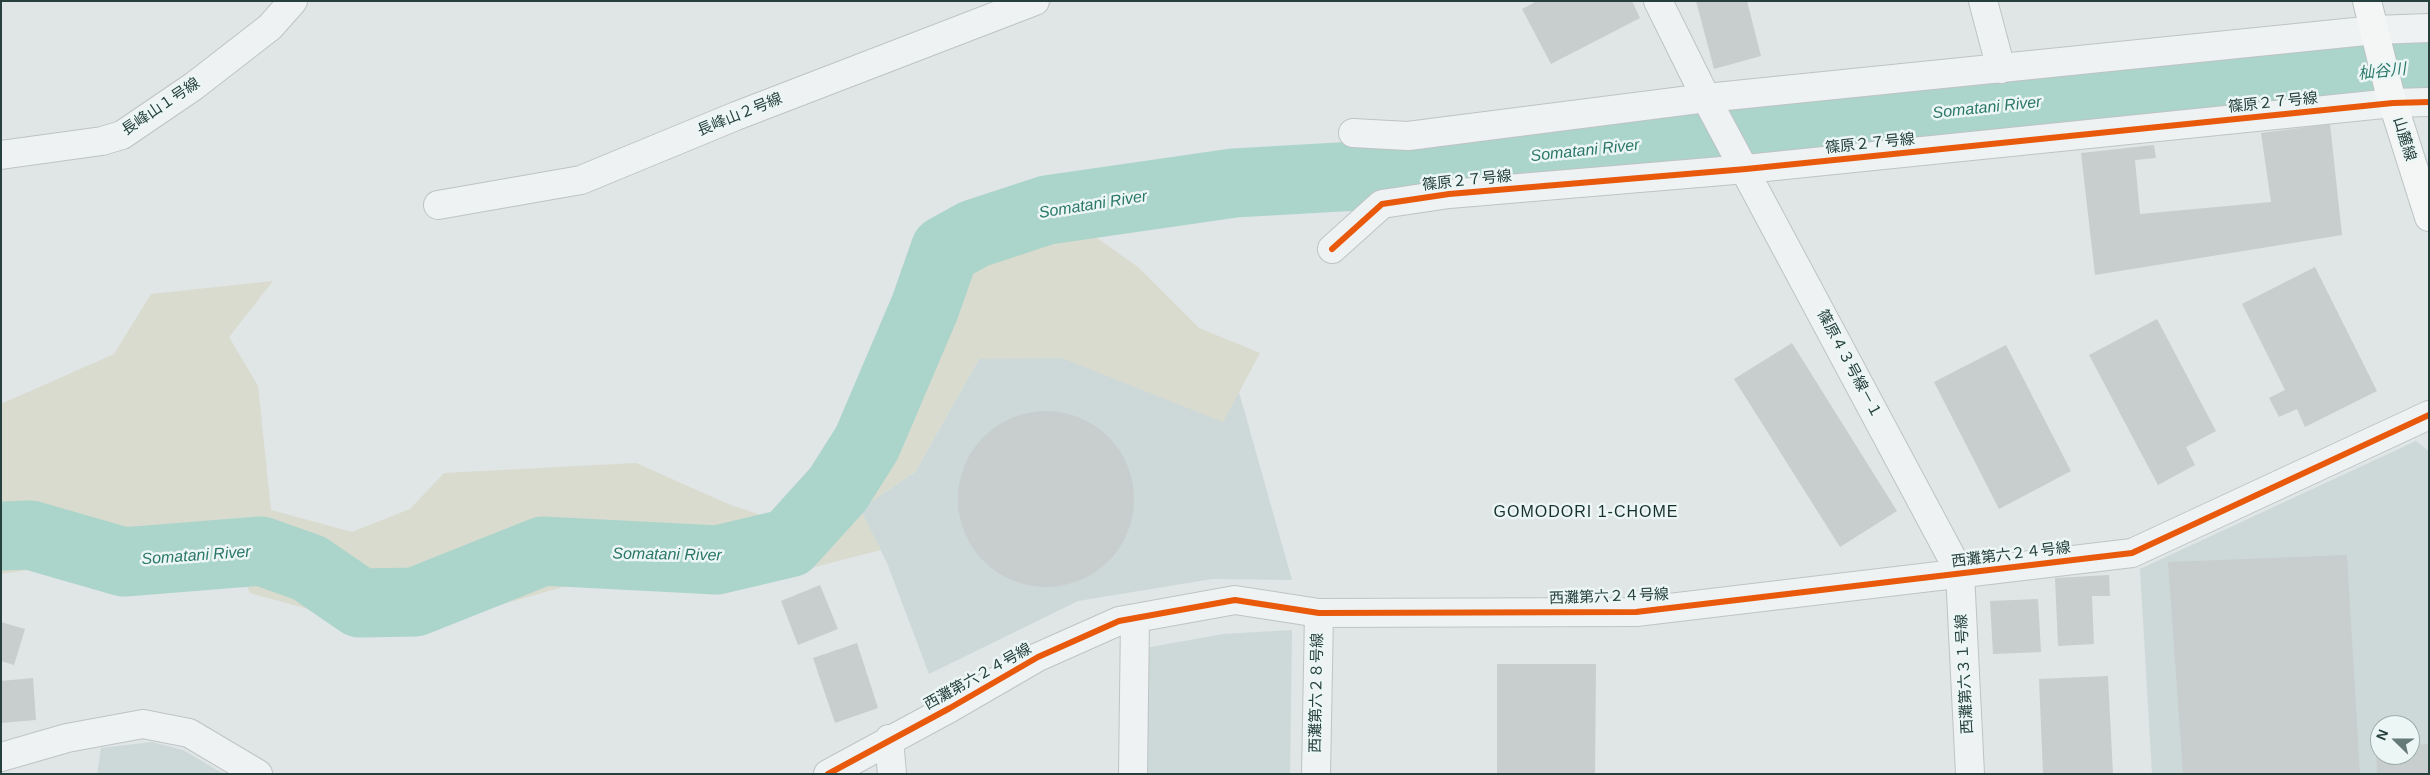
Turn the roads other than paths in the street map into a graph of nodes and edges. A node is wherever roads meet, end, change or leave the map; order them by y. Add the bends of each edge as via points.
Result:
1 (293, 1) edge
2 (1035, 1) edge
3 (1658, 1) edge
4 (1983, 1) edge
5 (2368, 1) edge
6 (2429, 28) edge
7 (2376, 35) junction
8 (2000, 69) junction
9 (2392, 99) junction
10 (2429, 102) edge
11 (1709, 104) junction
12 (1353, 133) dead end
13 (1, 155) edge
14 (1741, 161) junction
15 (438, 205) dead end
16 (2429, 217) edge
17 (1332, 249) dead end
18 (2429, 415) edge
19 (1960, 573) junction
20 (1319, 613) junction
21 (1135, 618) junction
22 (889, 740) junction
23 (1, 757) edge
24 (258, 774) edge
25 (828, 774) edge
26 (892, 774) edge
27 (1133, 774) edge
28 (1316, 774) edge
29 (1970, 774) edge

1 - 13 street, 長峰山１号線 via 270,27 194,86 122,135 102,141
2 - 15 street, 長峰山２号線 via 754,109 581,180
3 - 11 street
4 - 8 street
5 - 7 main road, 山麓線
6 - 7 street
7 - 8 street
7 - 9 main road, 山麓線
8 - 11 street
9 - 10 street, 篠原２７号線
9 - 14 street, 篠原２７号線
9 - 16 main road, 山麓線
11 - 12 street via 1408,136
11 - 14 street, 篠原４３号線－１
14 - 17 street, 篠原２７号線 via 1382,204
14 - 19 street, 篠原４３号線－１
18 - 19 street, 西灘第六２４号線 via 2132,553
19 - 20 street, 西灘第六２４号線 via 1636,612
19 - 29 street, 西灘第六３１号線
20 - 21 street, 西灘第六２４号線 via 1235,600
20 - 28 street, 西灘第六２８号線
21 - 22 street, 西灘第六２４号線 via 1119,621 1038,657
21 - 27 street
22 - 25 street, 西灘第六２４号線
22 - 26 street
23 - 24 street via 67,738 142,724 189,733

